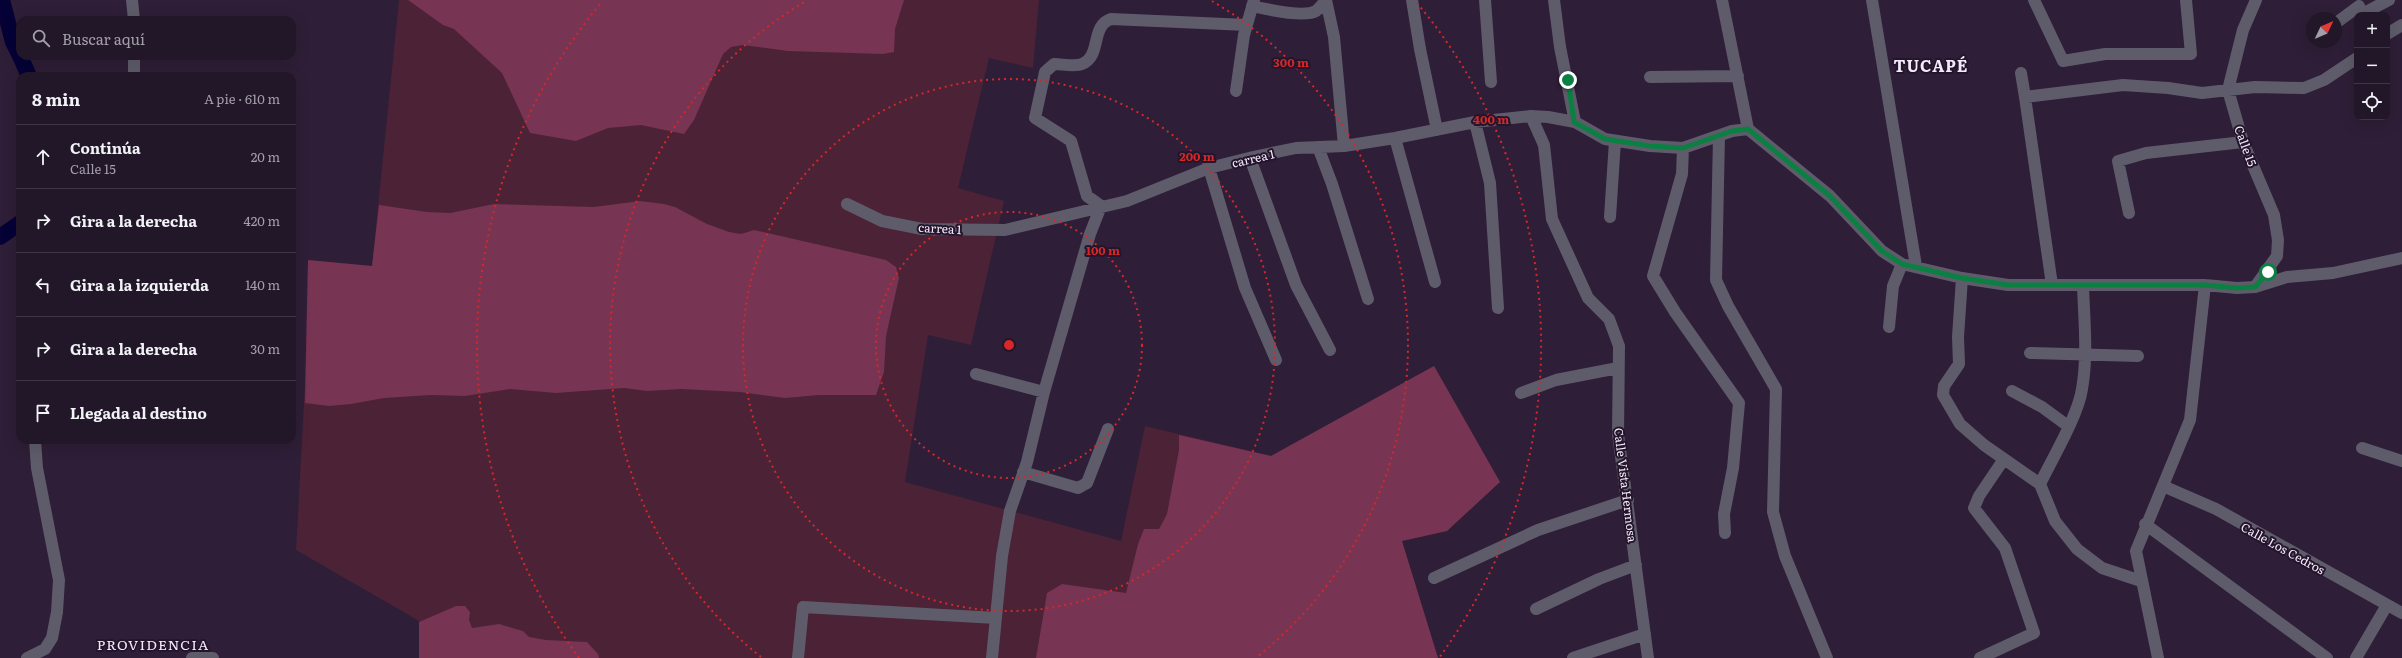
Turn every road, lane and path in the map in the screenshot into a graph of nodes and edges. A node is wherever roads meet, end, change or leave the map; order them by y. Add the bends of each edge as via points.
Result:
1 (132, 0) edge
2 (1412, 0) edge
3 (1485, 0) edge
4 (1554, 0) edge
5 (1722, 0) edge
6 (1872, 0) edge
7 (2034, 0) edge
8 (2186, 0) edge
9 (2256, 0) edge
10 (2389, 0) edge
11 (1325, 1) edge
12 (1253, 3) edge
13 (2360, 9) edge
14 (134, 16) edge
15 (2342, 20) edge
16 (1247, 25) junction
17 (2402, 25) edge
18 (2390, 32) edge
19 (134, 60) edge
20 (2354, 60) edge
21 (134, 72) edge
22 (2021, 73) dead end
23 (1738, 76) junction
24 (1650, 77) dead end
25 (1491, 82) dead end
26 (2228, 90) junction
27 (1236, 91) dead end
28 (2025, 97) junction
29 (1531, 116) junction
30 (1475, 122) junction
31 (1574, 122) junction
32 (1748, 129) junction
33 (1437, 130) junction
34 (1719, 136) junction
35 (1395, 138) junction
36 (1615, 141) junction
37 (2243, 142) junction
38 (1344, 146) junction
39 (1318, 147) junction
40 (1683, 148) junction
41 (1250, 158) junction
42 (1209, 168) junction
43 (847, 204) dead end
44 (1101, 206) junction
45 (2129, 213) dead end
46 (1610, 217) dead end
47 (2402, 258) edge
48 (1902, 264) junction
49 (1916, 266) junction
50 (1962, 278) junction
51 (1435, 282) dead end
52 (2052, 285) junction
53 (2083, 285) junction
54 (2205, 285) junction
55 (2255, 287) junction
56 (1368, 299) dead end
57 (1498, 308) dead end
58 (1889, 327) dead end
59 (1330, 350) dead end
60 (2030, 354) dead end
61 (2085, 354) junction
62 (2138, 356) dead end
63 (1276, 360) dead end
64 (1618, 368) junction
65 (976, 374) dead end
66 (2012, 391) dead end
67 (1044, 392) junction
68 (1521, 393) dead end
69 (2068, 426) junction
70 (1108, 429) dead end
71 (35, 444) edge
72 (2362, 448) dead end
73 (2004, 459) junction
74 (2402, 461) edge
75 (1023, 472) junction
76 (2040, 484) junction
77 (2163, 486) junction
78 (1628, 500) junction
79 (2145, 524) junction
80 (1725, 533) dead end
81 (1636, 565) junction
82 (1434, 578) dead end
83 (2141, 580) junction
84 (2387, 605) junction
85 (1536, 609) dead end
86 (2402, 613) edge
87 (996, 618) junction
88 (1645, 634) junction
89 (27, 658) edge
90 (192, 658) edge
91 (213, 658) edge
92 (798, 658) edge
93 (992, 658) edge
94 (1573, 658) edge
95 (1648, 658) edge
96 (1827, 658) edge
97 (1980, 658) edge
98 (2158, 658) edge
99 (2327, 658) edge
100 (2356, 658) edge

1 - 14 street
2 - 33 street
3 - 25 street
4 - 31 street
5 - 23 street
6 - 49 street
7 - 8 street via 2063,61 2105,54 2191,54
9 - 26 street via 2243,30
10 - 13 street
11 - 12 street via 1316,11 1304,13 1267,10
11 - 38 street via 1334,37
12 - 16 street
13 - 15 street
16 - 27 street
16 - 44 street via 1111,19 1105,21 1098,31 1088,60 1082,64 1054,64 1045,72 1035,118 1071,141 1087,196
17 - 18 street
19 - 21 street
20 - 26 street via 2324,80 2304,88 2254,87
22 - 28 street
23 - 24 street
23 - 32 street
26 - 28 street via 2202,93 2123,85
26 - 37 street, Calle 15
28 - 52 street
29 - 30 street, carrea 1
29 - 31 street, carrea 1
29 - 64 street, Calle Vista Hermosa via 1544,145 1552,219 1588,298 1608,319 1618,346
30 - 33 street, carrea 1
30 - 57 street via 1490,183
31 - 36 street via 1605,139
32 - 34 street
32 - 48 street via 1830,196 1882,251
33 - 35 street, carrea 1
34 - 40 street
34 - 96 street via 1716,280 1728,306 1776,389 1773,512 1785,556
35 - 38 street, carrea 1
35 - 51 street
36 - 40 street
36 - 46 street
37 - 45 street via 2146,153 2118,161
37 - 55 street, Calle 15 via 2274,215 2278,240 2277,256
38 - 39 street, carrea 1
39 - 41 street, carrea 1 via 1296,148
39 - 56 street
40 - 80 street via 1682,174 1653,276 1739,403 1733,468 1724,514
41 - 42 street, carrea 1
41 - 59 street via 1296,285
42 - 44 street, carrea 1 via 1127,201
42 - 63 street via 1245,288
43 - 44 street, carrea 1 via 882,221 922,229 1005,230
44 - 67 street via 1090,234
47 - 55 street via 2333,273 2287,277
48 - 49 street
48 - 58 street via 1893,286
49 - 50 street
50 - 52 street via 2008,285
50 - 73 street via 1959,364 1944,386 1944,395 1960,424
52 - 53 street
53 - 54 street
53 - 61 street
54 - 55 street
54 - 77 street via 2190,420
60 - 61 street
61 - 62 street
61 - 69 street via 2082,390
64 - 68 street via 1556,380
64 - 78 street, Calle Vista Hermosa via 1618,434
65 - 67 street
66 - 69 street via 2042,407
67 - 75 street
69 - 76 street
70 - 75 street via 1087,483 1078,488
71 - 89 street via 37,468 59,580 52,638 45,649
72 - 74 street
73 - 76 street
73 - 97 street via 1979,496 1974,508 2005,548 2034,633
75 - 87 street via 1010,511 1002,556
76 - 83 street via 2056,521 2077,549 2102,568
77 - 79 street
77 - 84 street, Calle Los Cedros via 2216,509
78 - 81 street, Calle Vista Hermosa
78 - 82 street via 1538,530
79 - 83 street via 2136,551
79 - 99 street
81 - 85 street via 1599,579
81 - 88 street, Calle Vista Hermosa
83 - 98 street
84 - 86 street, Calle Los Cedros
84 - 100 street
87 - 92 street via 803,608
87 - 93 street
88 - 94 street
88 - 95 street, Calle Vista Hermosa
90 - 91 street

